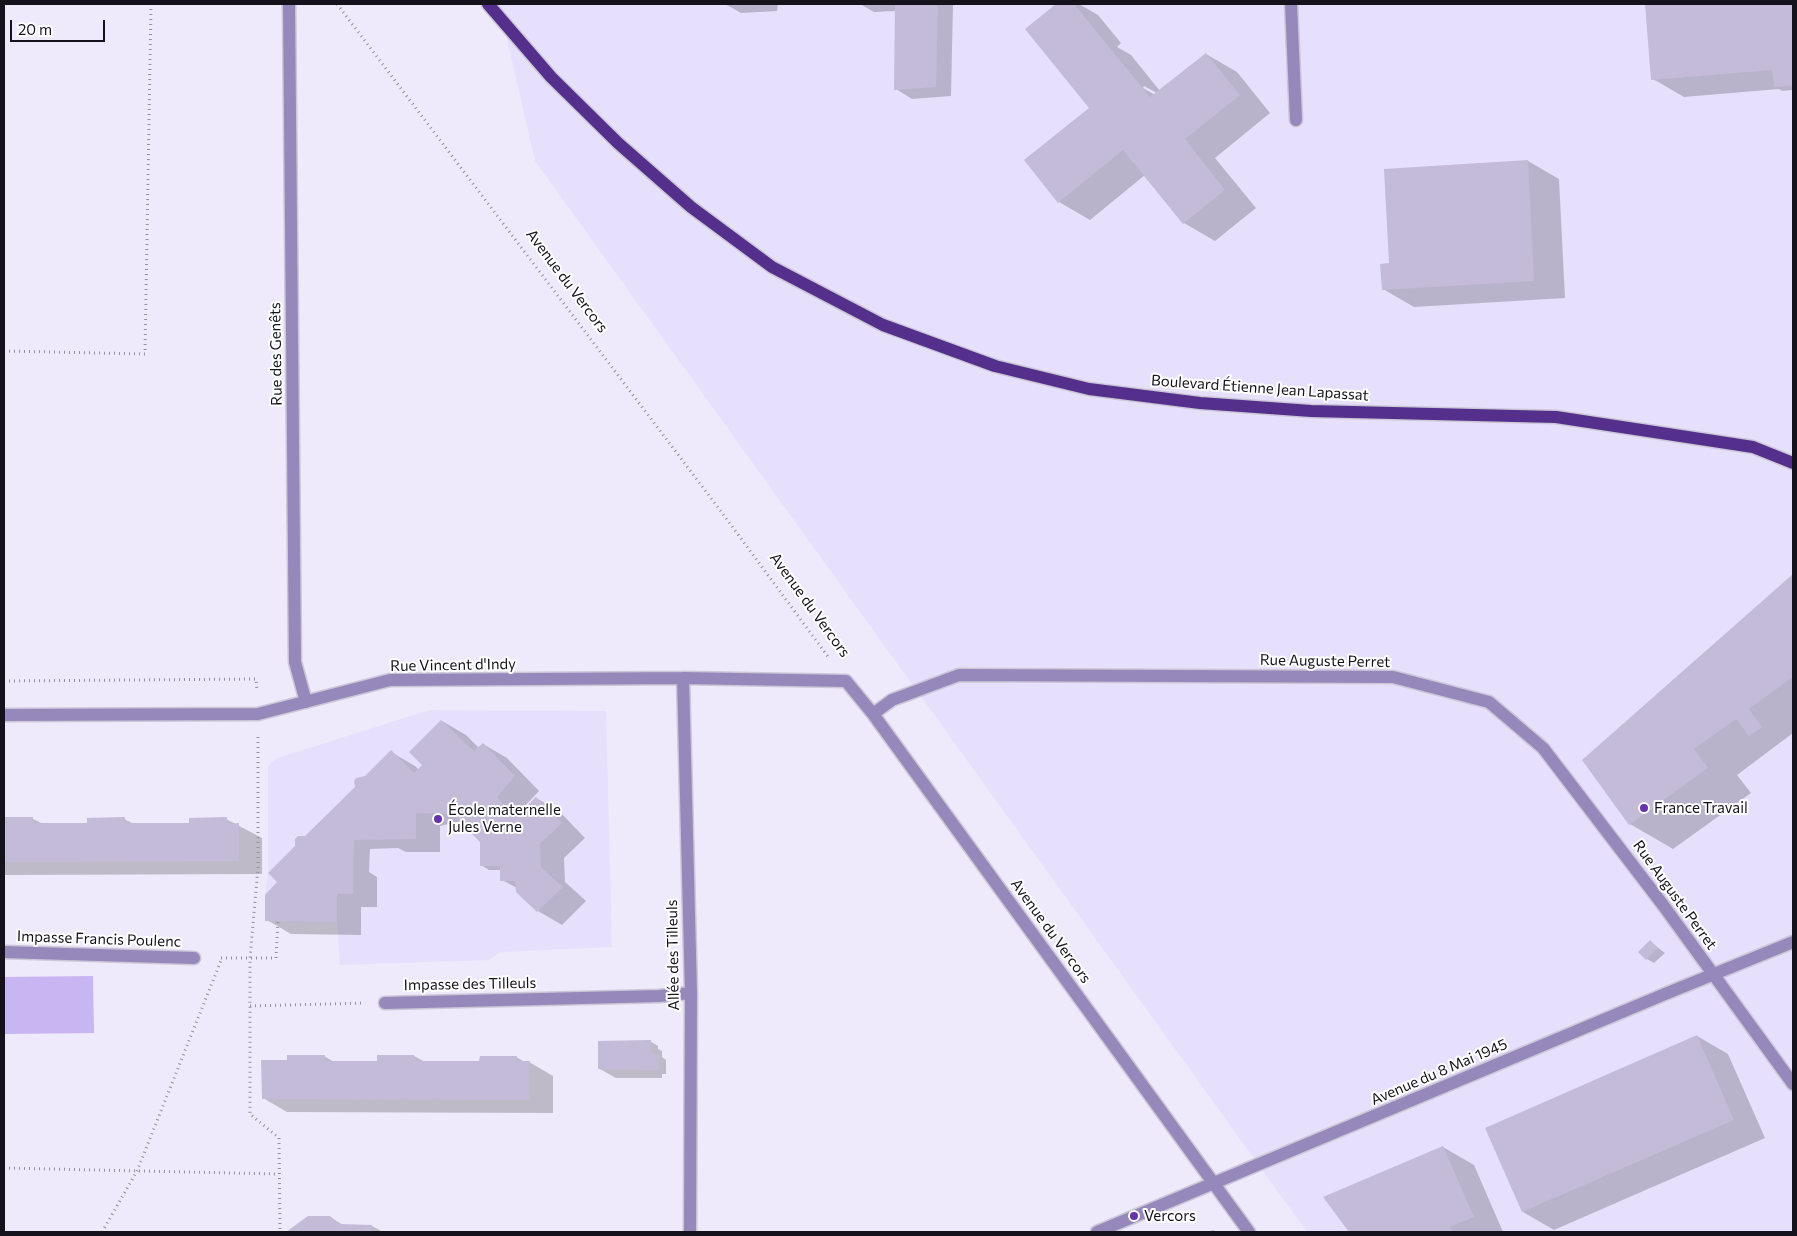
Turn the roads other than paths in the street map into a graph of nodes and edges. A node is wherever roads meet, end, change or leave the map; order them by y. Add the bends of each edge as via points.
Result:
1 (289, 4) edge
2 (488, 4) edge
3 (1291, 4) edge
4 (1296, 120) dead end
5 (1793, 463) edge
6 (683, 678) junction
7 (846, 681) joint
8 (306, 702) junction
9 (874, 714) junction
10 (4, 715) edge
11 (1793, 942) edge
12 (4, 952) edge
13 (194, 958) road end
14 (1714, 974) junction
15 (691, 993) junction
16 (385, 1003) road end
17 (1793, 1084) edge
18 (1215, 1184) junction
19 (690, 1232) edge
20 (1097, 1232) edge
21 (1249, 1232) edge

1 - 8 street, Rue des Genêts via 295,662
2 - 5 main road, Boulevard Étienne Jean Lapassat via 551,77 618,143 691,207 772,267 883,325 995,366 1089,389 1200,403 1312,412 1556,417 1753,448
3 - 4 street
6 - 7 street, Rue Vincent d'Indy
6 - 8 street, Rue Vincent d'Indy via 390,680
6 - 15 street, Allée des Tilleuls
7 - 9 street, Avenue du Vercors
8 - 10 street, Rue Vincent d'Indy via 258,714
9 - 14 street, Rue Auguste Perret via 892,700 959,675 1393,677 1490,702 1543,748
9 - 18 street, Avenue du Vercors
11 - 14 street, Avenue du 8 Mai 1945
12 - 13 street, Impasse Francis Poulenc
14 - 17 street, Rue Auguste Perret
14 - 18 street, Avenue du 8 Mai 1945
15 - 16 street, Impasse des Tilleuls
15 - 19 street, Allée des Tilleuls
18 - 20 street, Avenue du 8 Mai 1945
18 - 21 street, Avenue du Vercors

